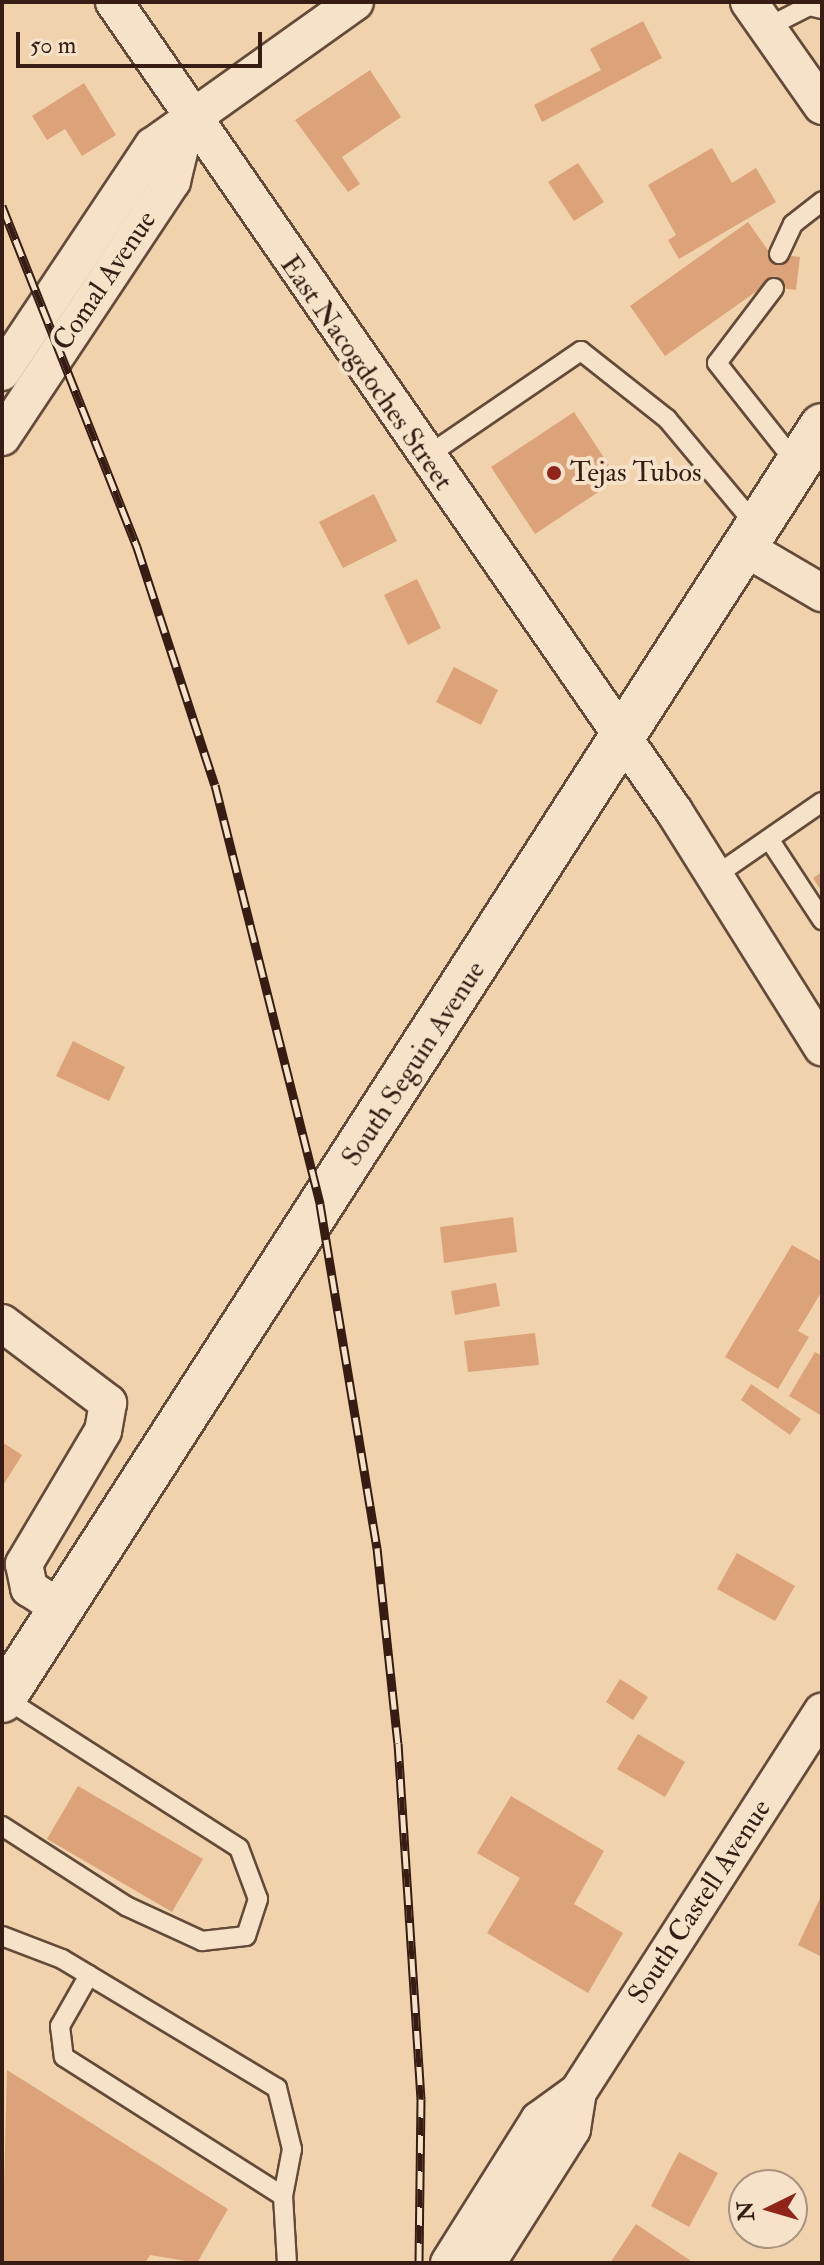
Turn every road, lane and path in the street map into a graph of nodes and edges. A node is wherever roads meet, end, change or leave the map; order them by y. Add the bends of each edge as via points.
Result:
1 (114, 2) edge
2 (355, 2) edge
3 (822, 9) edge
4 (758, 15) edge
5 (822, 106) edge
6 (188, 115) junction
7 (822, 201) edge
8 (780, 249) dead end
9 (771, 294) dead end
10 (2, 372) edge
11 (822, 426) edge
12 (2, 437) edge
13 (424, 458) junction
14 (798, 465) junction
15 (753, 539) junction
16 (822, 593) edge
17 (620, 742) junction
18 (822, 802) edge
19 (769, 839) junction
20 (715, 876) junction
21 (822, 920) edge
22 (822, 1047) edge
23 (2, 1323) edge
24 (61, 1609) junction
25 (3, 1699) edge
26 (822, 1712) edge
27 (2, 1826) edge
28 (2, 1936) edge
29 (89, 1975) junction
30 (578, 2092) junction
31 (283, 2196) junction
32 (287, 2263) edge
33 (449, 2263) edge
34 (487, 2263) edge

1 - 6 street, East Nacogdoches Street
2 - 6 street, Comal Avenue
3 - 4 lane via 809,6
4 - 5 street
6 - 10 street, Comal Avenue via 153,146
6 - 12 street, Comal Avenue via 172,181
6 - 13 street, East Nacogdoches Street
7 - 8 lane
9 - 14 lane via 717,363
11 - 14 main road, South Seguin Avenue
13 - 15 lane via 581,351 667,419
13 - 17 street, East Nacogdoches Street
14 - 15 main road, South Seguin Avenue
15 - 16 street
15 - 17 main road, South Seguin Avenue
17 - 20 street, East Nacogdoches Street
17 - 24 main road, South Seguin Avenue
18 - 19 lane
19 - 20 lane
19 - 21 lane
20 - 22 street, East Nacogdoches Street
23 - 24 street via 108,1403 103,1431 24,1564 29,1588
24 - 25 main road, South Seguin Avenue
25 - 27 lane via 239,1848 258,1899 246,1936 202,1941 126,1906
26 - 30 street, South Castell Avenue
28 - 29 lane
29 - 31 lane via 277,2088 292,2149
29 - 31 lane via 60,2026 64,2057
30 - 33 street, South Castell Avenue via 539,2120
30 - 34 street, South Castell Avenue via 572,2129
31 - 32 lane

